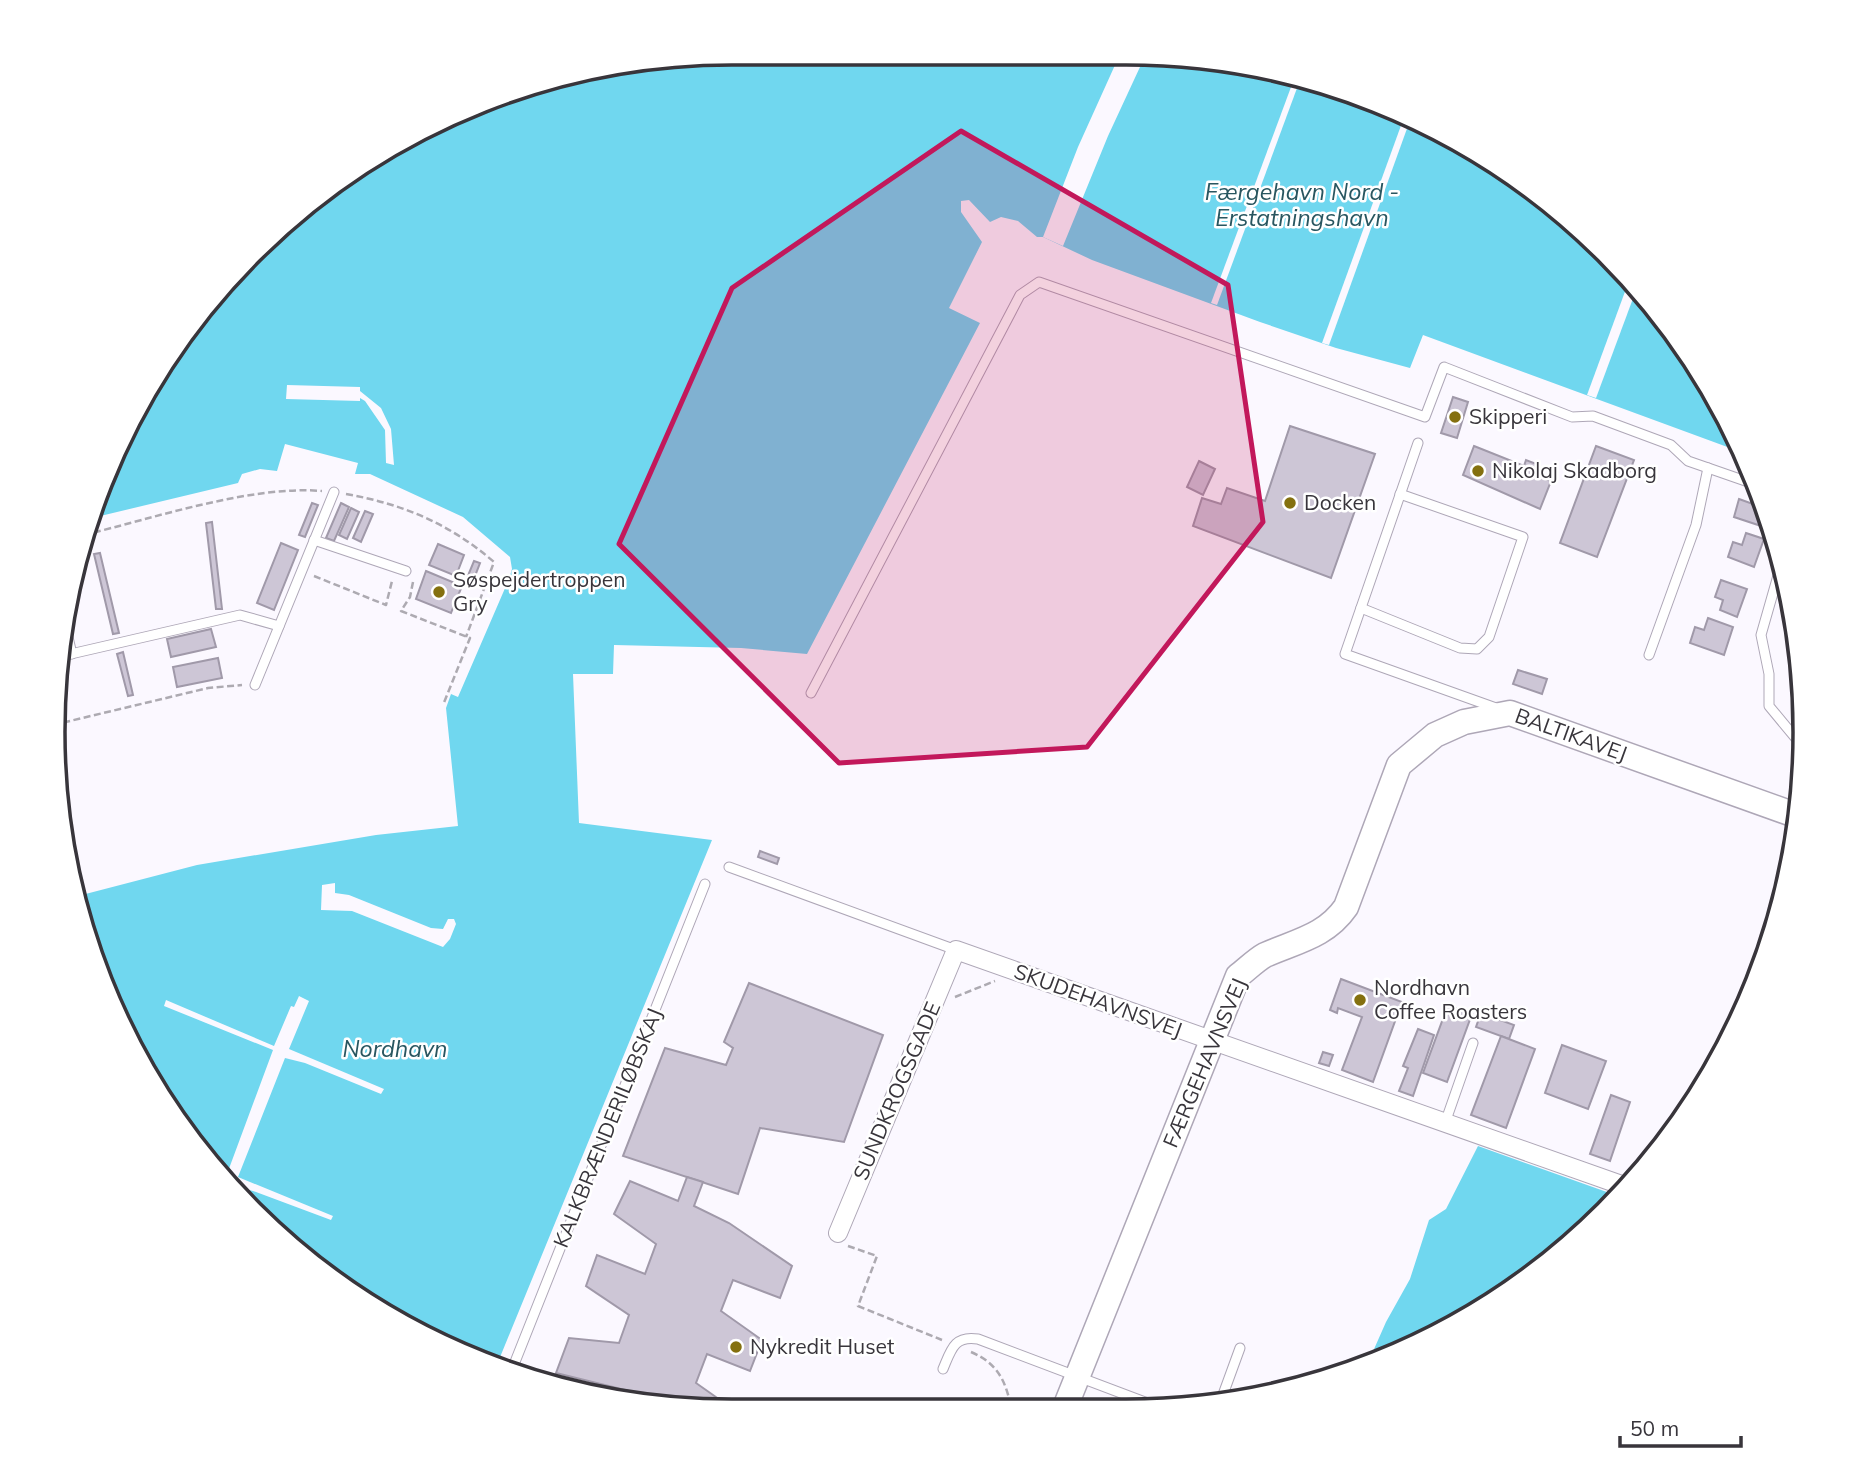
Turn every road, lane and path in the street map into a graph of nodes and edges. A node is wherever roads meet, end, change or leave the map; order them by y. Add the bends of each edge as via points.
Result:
1 (1418, 443) dead end
2 (1708, 468) junction
3 (1743, 480) edge
4 (334, 492) dead end
5 (1400, 494) junction
6 (314, 540) junction
7 (302, 571) junction
8 (406, 571) junction
9 (1776, 583) edge
10 (1361, 608) junction
11 (279, 626) junction
12 (69, 655) edge
13 (1649, 655) dead end
14 (256, 685) joint
15 (811, 694) dead end
16 (443, 705) dead end
17 (1510, 713) junction
18 (65, 722) edge
19 (1793, 735) edge
20 (1789, 813) edge
21 (729, 867) dead end
22 (705, 884) dead end
23 (956, 950) junction
24 (1018, 972) junction
25 (933, 1006) junction
26 (1212, 1042) junction
27 (1473, 1043) dead end
28 (1445, 1123) junction
29 (1617, 1184) edge
30 (838, 1233) joint
31 (953, 1345) junction
32 (1240, 1348) dead end
33 (515, 1363) edge
34 (943, 1369) dead end
35 (1078, 1378) junction
36 (1224, 1392) edge
37 (1011, 1399) edge
38 (1069, 1399) edge
39 (1135, 1399) edge

1 - 5 lane
2 - 3 lane
2 - 13 lane via 1696,525
2 - 15 lane via 1688,461 1671,445 1593,416 1572,417 1444,367 1426,418 1039,282 1020,295
4 - 6 lane
5 - 10 lane
5 - 10 lane via 1523,537 1489,637 1477,649 1460,648
6 - 7 lane
6 - 8 lane
7 - 8 path via 386,605 393,580
7 - 11 lane
8 - 16 path via 412,575 413,586 401,611 470,638
9 - 19 lane via 1762,635 1769,706
10 - 17 lane, BALTIKAVEJ via 1345,654
11 - 12 lane via 240,615
11 - 14 lane
14 - 18 path via 208,688
17 - 20 street, BALTIKAVEJ
17 - 26 street, FÆRGEHAVNSVEJ via 1435,735 1399,765 1346,906 1335,923 1318,935 1262,956 1238,976
21 - 23 lane, SKUDEHAVNSVEJ
22 - 33 lane, KALKBRÆNDERILØBSKAJ
23 - 24 street, SKUDEHAVNSVEJ
23 - 25 street, SUNDKROGSGADE
24 - 25 path
24 - 26 street, SKUDEHAVNSVEJ
25 - 30 street, SUNDKROGSGADE
26 - 28 street, SKUDEHAVNSVEJ
26 - 35 street, FÆRGEHAVNSVEJ
27 - 28 lane
28 - 29 street, SKUDEHAVNSVEJ
30 - 31 path via 846,1245 877,1256 858,1307
31 - 34 lane
31 - 35 lane via 961,1338 978,1339
31 - 37 path via 986,1358 1008,1385
32 - 36 lane
35 - 38 street, FÆRGEHAVNSVEJ
35 - 39 lane

